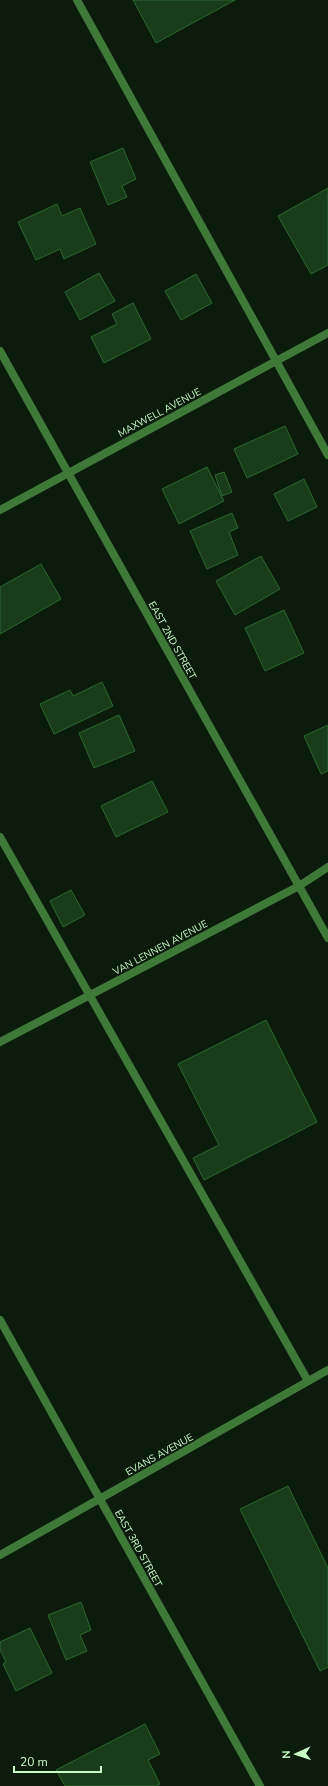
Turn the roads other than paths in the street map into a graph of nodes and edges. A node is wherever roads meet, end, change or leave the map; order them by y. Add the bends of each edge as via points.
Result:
1 (77, 0) edge
2 (328, 333) edge
3 (0, 351) edge
4 (276, 360) junction
5 (328, 455) edge
6 (68, 472) junction
7 (0, 510) edge
8 (0, 837) edge
9 (328, 867) edge
10 (299, 886) junction
11 (328, 938) edge
12 (90, 995) junction
13 (0, 1042) edge
14 (0, 1320) edge
15 (328, 1370) edge
16 (308, 1381) junction
17 (100, 1498) junction
18 (0, 1555) edge
19 (260, 1786) edge

1 - 4 street
2 - 4 street, MAXWELL AVENUE
3 - 6 street, EAST 2ND STREET
4 - 5 street
4 - 6 street, MAXWELL AVENUE
6 - 7 street, MAXWELL AVENUE
6 - 10 street, EAST 2ND STREET
8 - 12 street
9 - 10 street, VAN LENNEN AVENUE
10 - 11 street, EAST 2ND STREET
10 - 12 street, VAN LENNEN AVENUE
12 - 13 street, VAN LENNEN AVENUE
12 - 16 street
14 - 17 street, EAST 3RD STREET
15 - 16 street, EVANS AVENUE
16 - 17 street, EVANS AVENUE
17 - 18 street, EVANS AVENUE
17 - 19 street, EAST 3RD STREET

